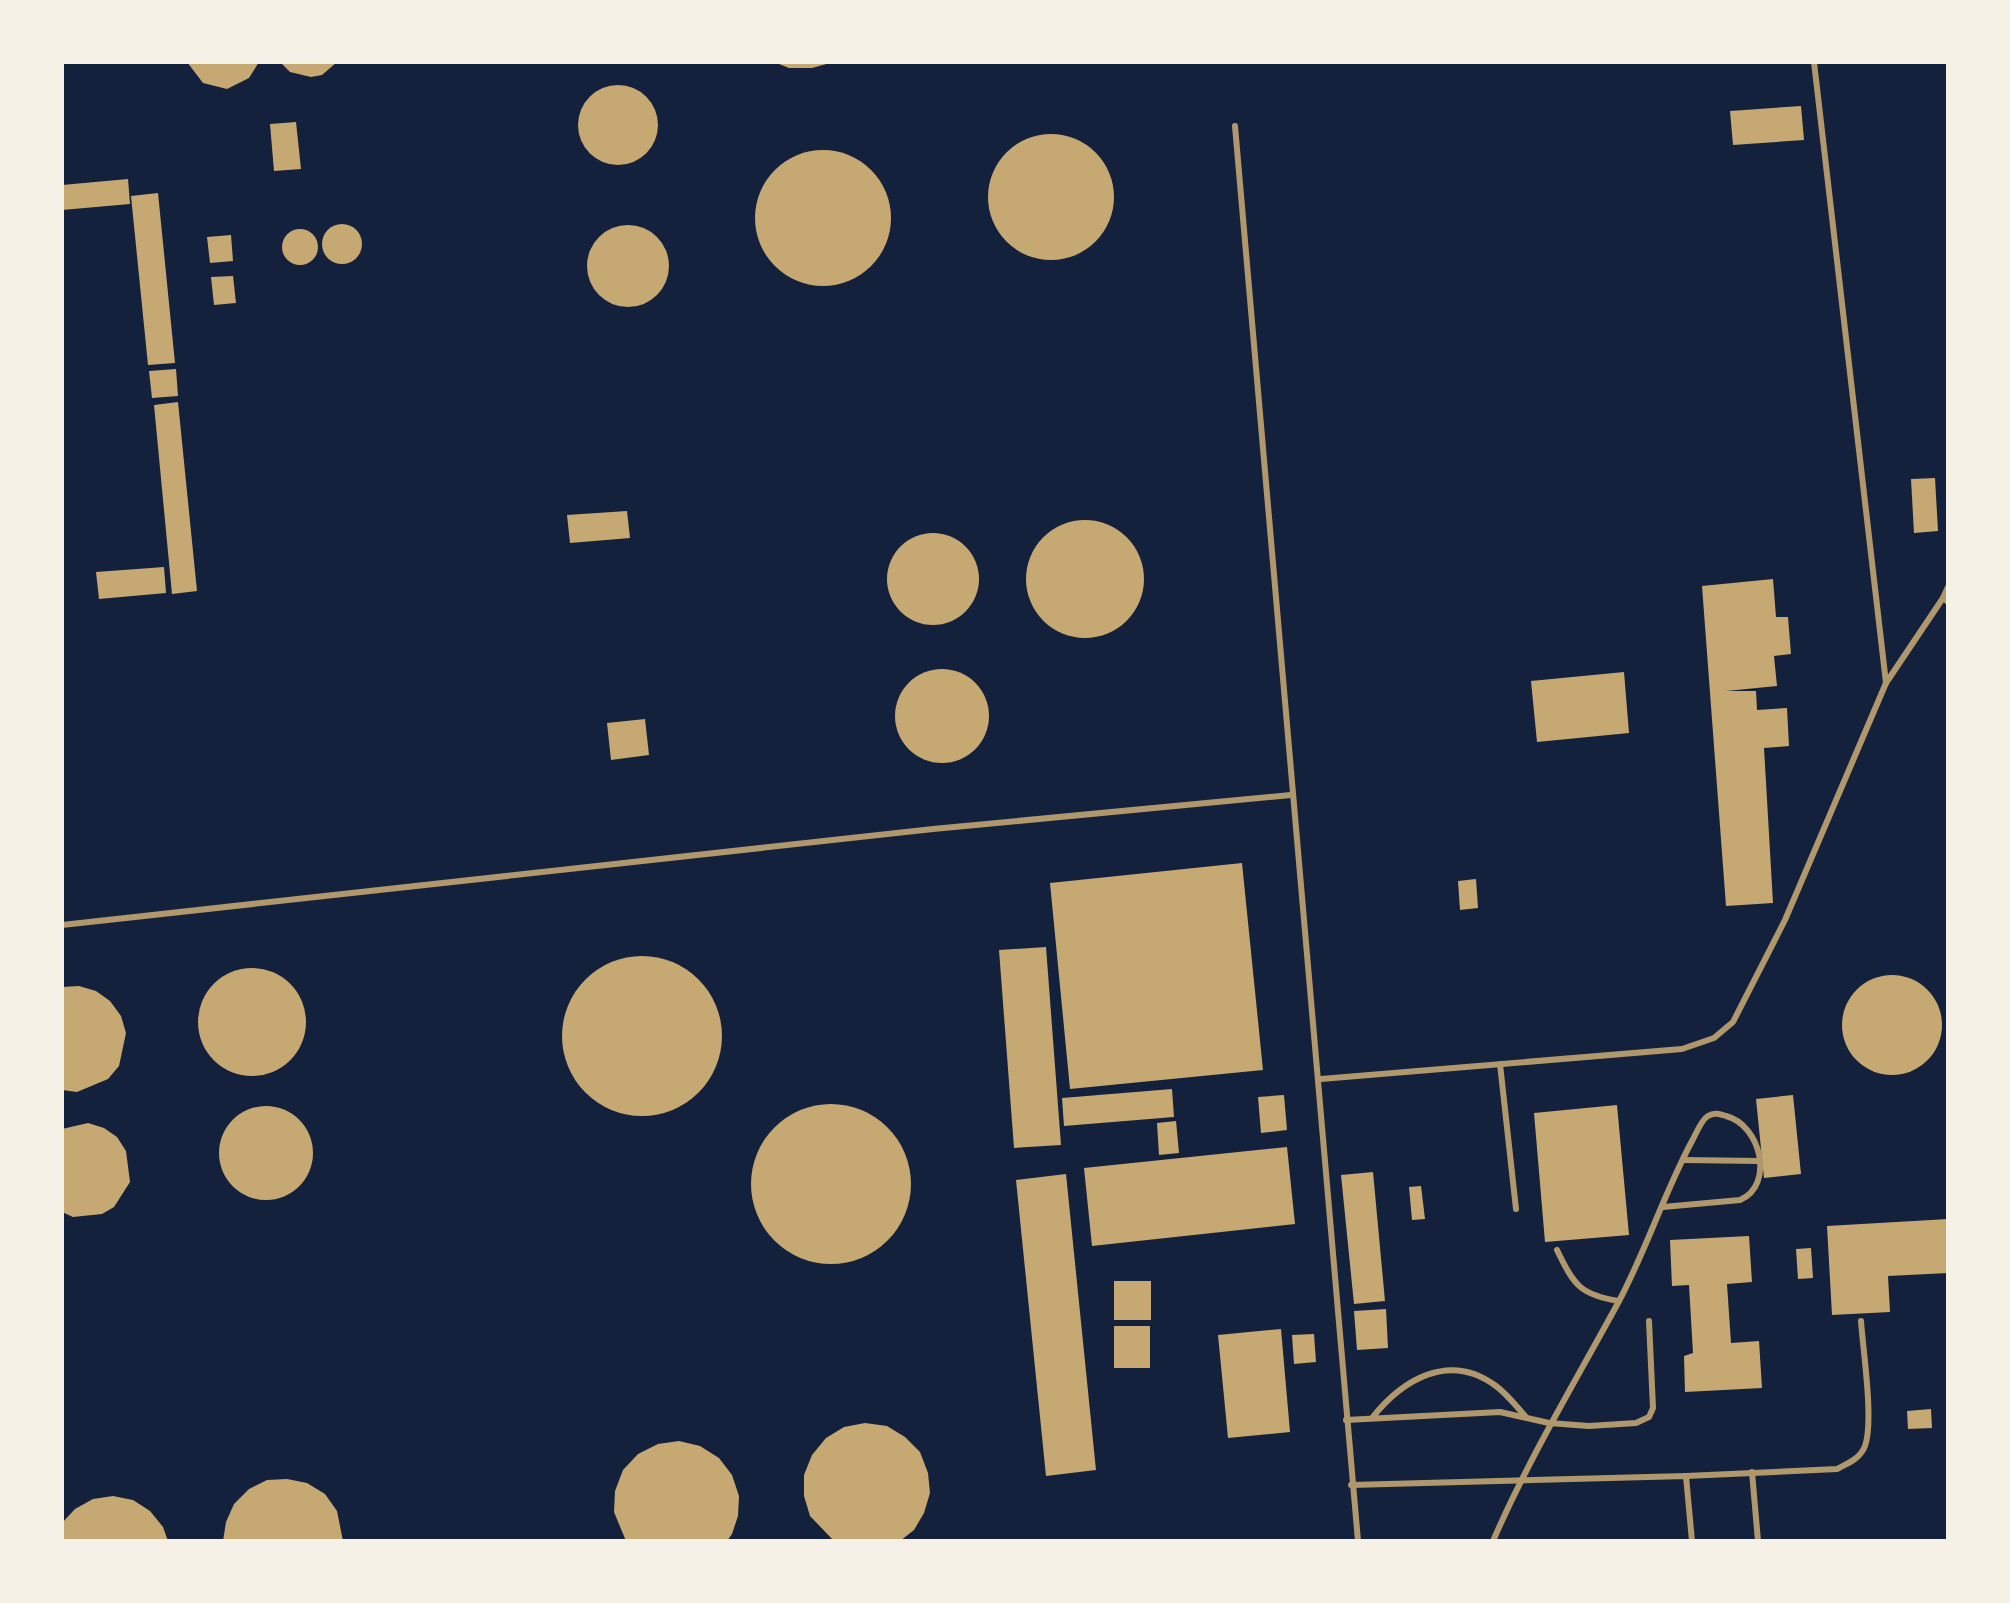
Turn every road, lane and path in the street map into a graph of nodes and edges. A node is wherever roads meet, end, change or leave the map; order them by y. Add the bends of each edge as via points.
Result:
1 (1814, 62) edge
2 (1235, 126) dead end
3 (1948, 587) edge
4 (1945, 600) edge
5 (1886, 683) junction
6 (1291, 795) junction
7 (62, 925) edge
8 (1500, 1064) junction
9 (1321, 1079) junction
10 (1684, 1160) junction
11 (1759, 1161) junction
12 (1663, 1207) junction
13 (1516, 1209) dead end
14 (1557, 1250) dead end
15 (1619, 1301) junction
16 (1649, 1321) dead end
17 (1861, 1321) dead end
18 (1372, 1418) junction
19 (1528, 1418) junction
20 (1346, 1420) junction
21 (1549, 1423) junction
22 (1752, 1472) junction
23 (1686, 1476) junction
24 (1518, 1482) junction
25 (1351, 1485) junction
26 (1358, 1541) edge
27 (1493, 1541) edge
28 (1692, 1541) edge
29 (1758, 1541) edge

1 - 5 lane
2 - 6 lane
3 - 4 lane
4 - 5 lane
5 - 8 lane via 1785,920 1733,1022 1714,1038 1682,1049
6 - 7 lane via 917,830
6 - 9 lane
8 - 9 lane
8 - 13 lane
9 - 20 lane
10 - 11 lane
10 - 11 lane via 1706,1117 1713,1114 1740,1120 1751,1131
10 - 12 lane
11 - 12 lane via 1751,1195
12 - 15 lane
14 - 15 lane via 1579,1287 1592,1297
15 - 21 lane
16 - 21 lane via 1649,1417 1636,1423
17 - 22 lane via 1868,1418 1866,1445 1858,1458 1837,1469
18 - 19 lane via 1500,1412
18 - 19 lane via 1392,1393 1419,1376 1444,1371 1473,1374 1495,1386
18 - 20 lane
19 - 21 lane
20 - 25 lane
21 - 24 lane
22 - 23 lane
22 - 29 lane
23 - 24 lane
23 - 28 lane
24 - 25 lane
24 - 27 lane
25 - 26 lane

